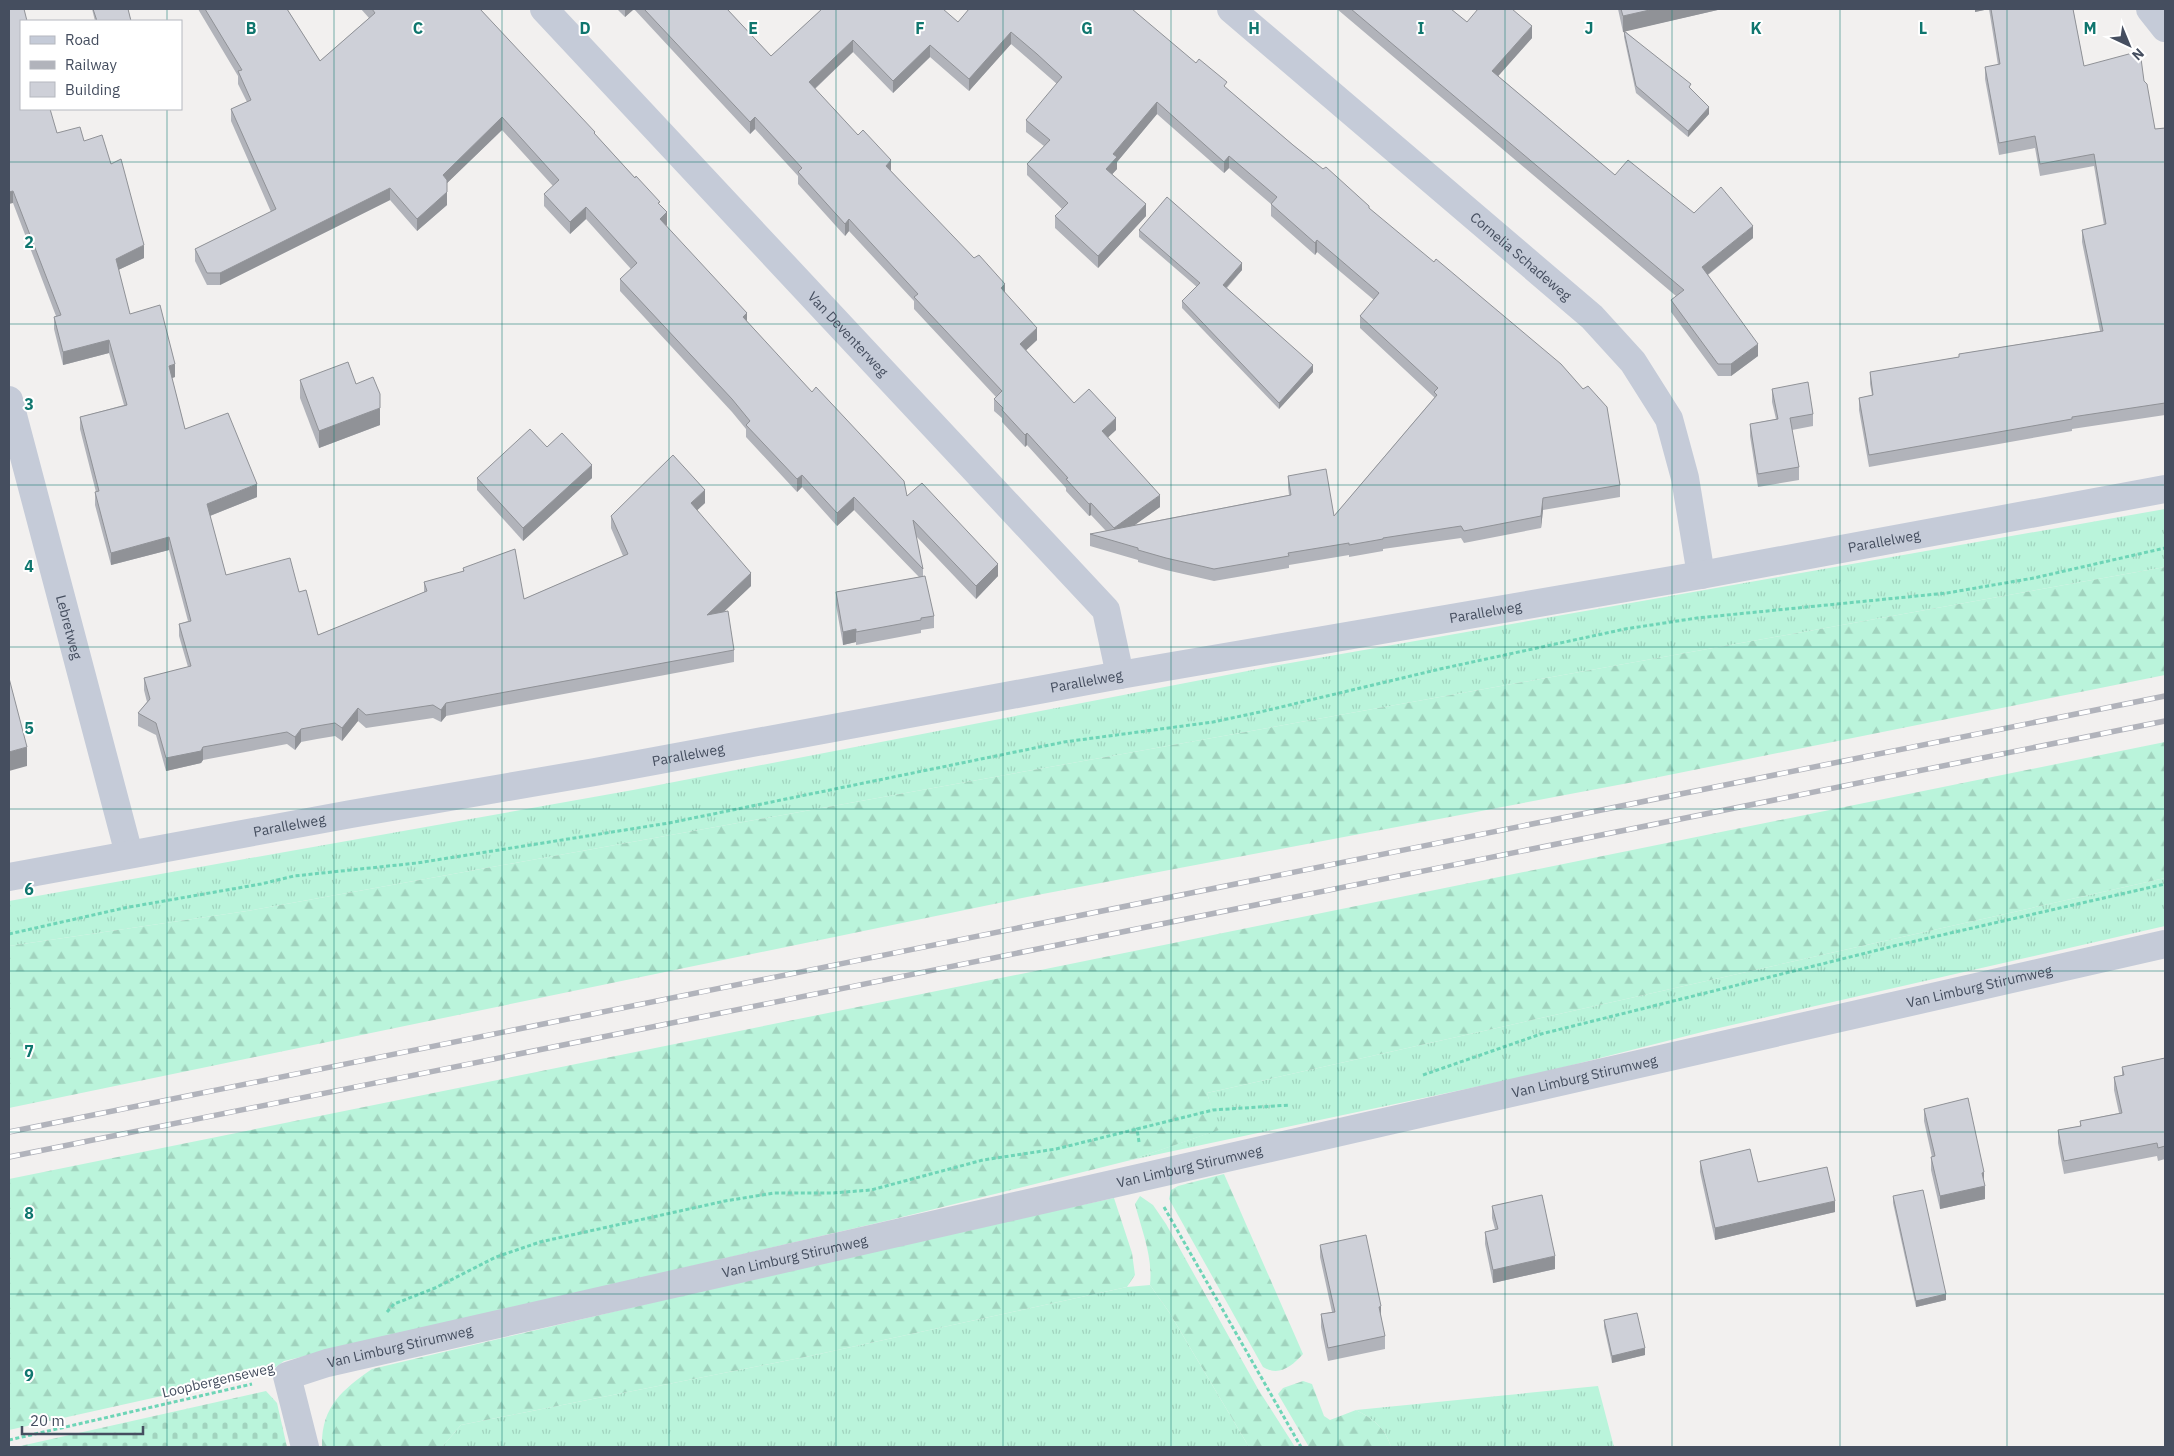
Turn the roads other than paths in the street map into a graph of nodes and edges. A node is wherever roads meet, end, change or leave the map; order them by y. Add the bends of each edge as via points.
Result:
1 (544, 9) edge
2 (1231, 9) edge
3 (2150, 9) edge
4 (2165, 28) edge
5 (9, 400) edge
6 (19, 479) edge
7 (2165, 489) edge
8 (1701, 575) junction
9 (1120, 675) junction
10 (129, 854) junction
11 (9, 876) edge
12 (2165, 944) edge
13 (305, 1447) edge

1 - 9 street, Van Deventerweg via 1106,610
2 - 8 street, Cornelia Schadeweg via 1592,317 1634,362 1669,419 1685,478
3 - 4 street
5 - 6 street, Lebretweg
6 - 10 street, Lebretweg
7 - 8 street, Parallelweg
8 - 9 street, Parallelweg
9 - 10 street, Parallelweg
10 - 11 street, Parallelweg
12 - 13 street, Van Limburg Stirumweg via 328,1363 287,1376

